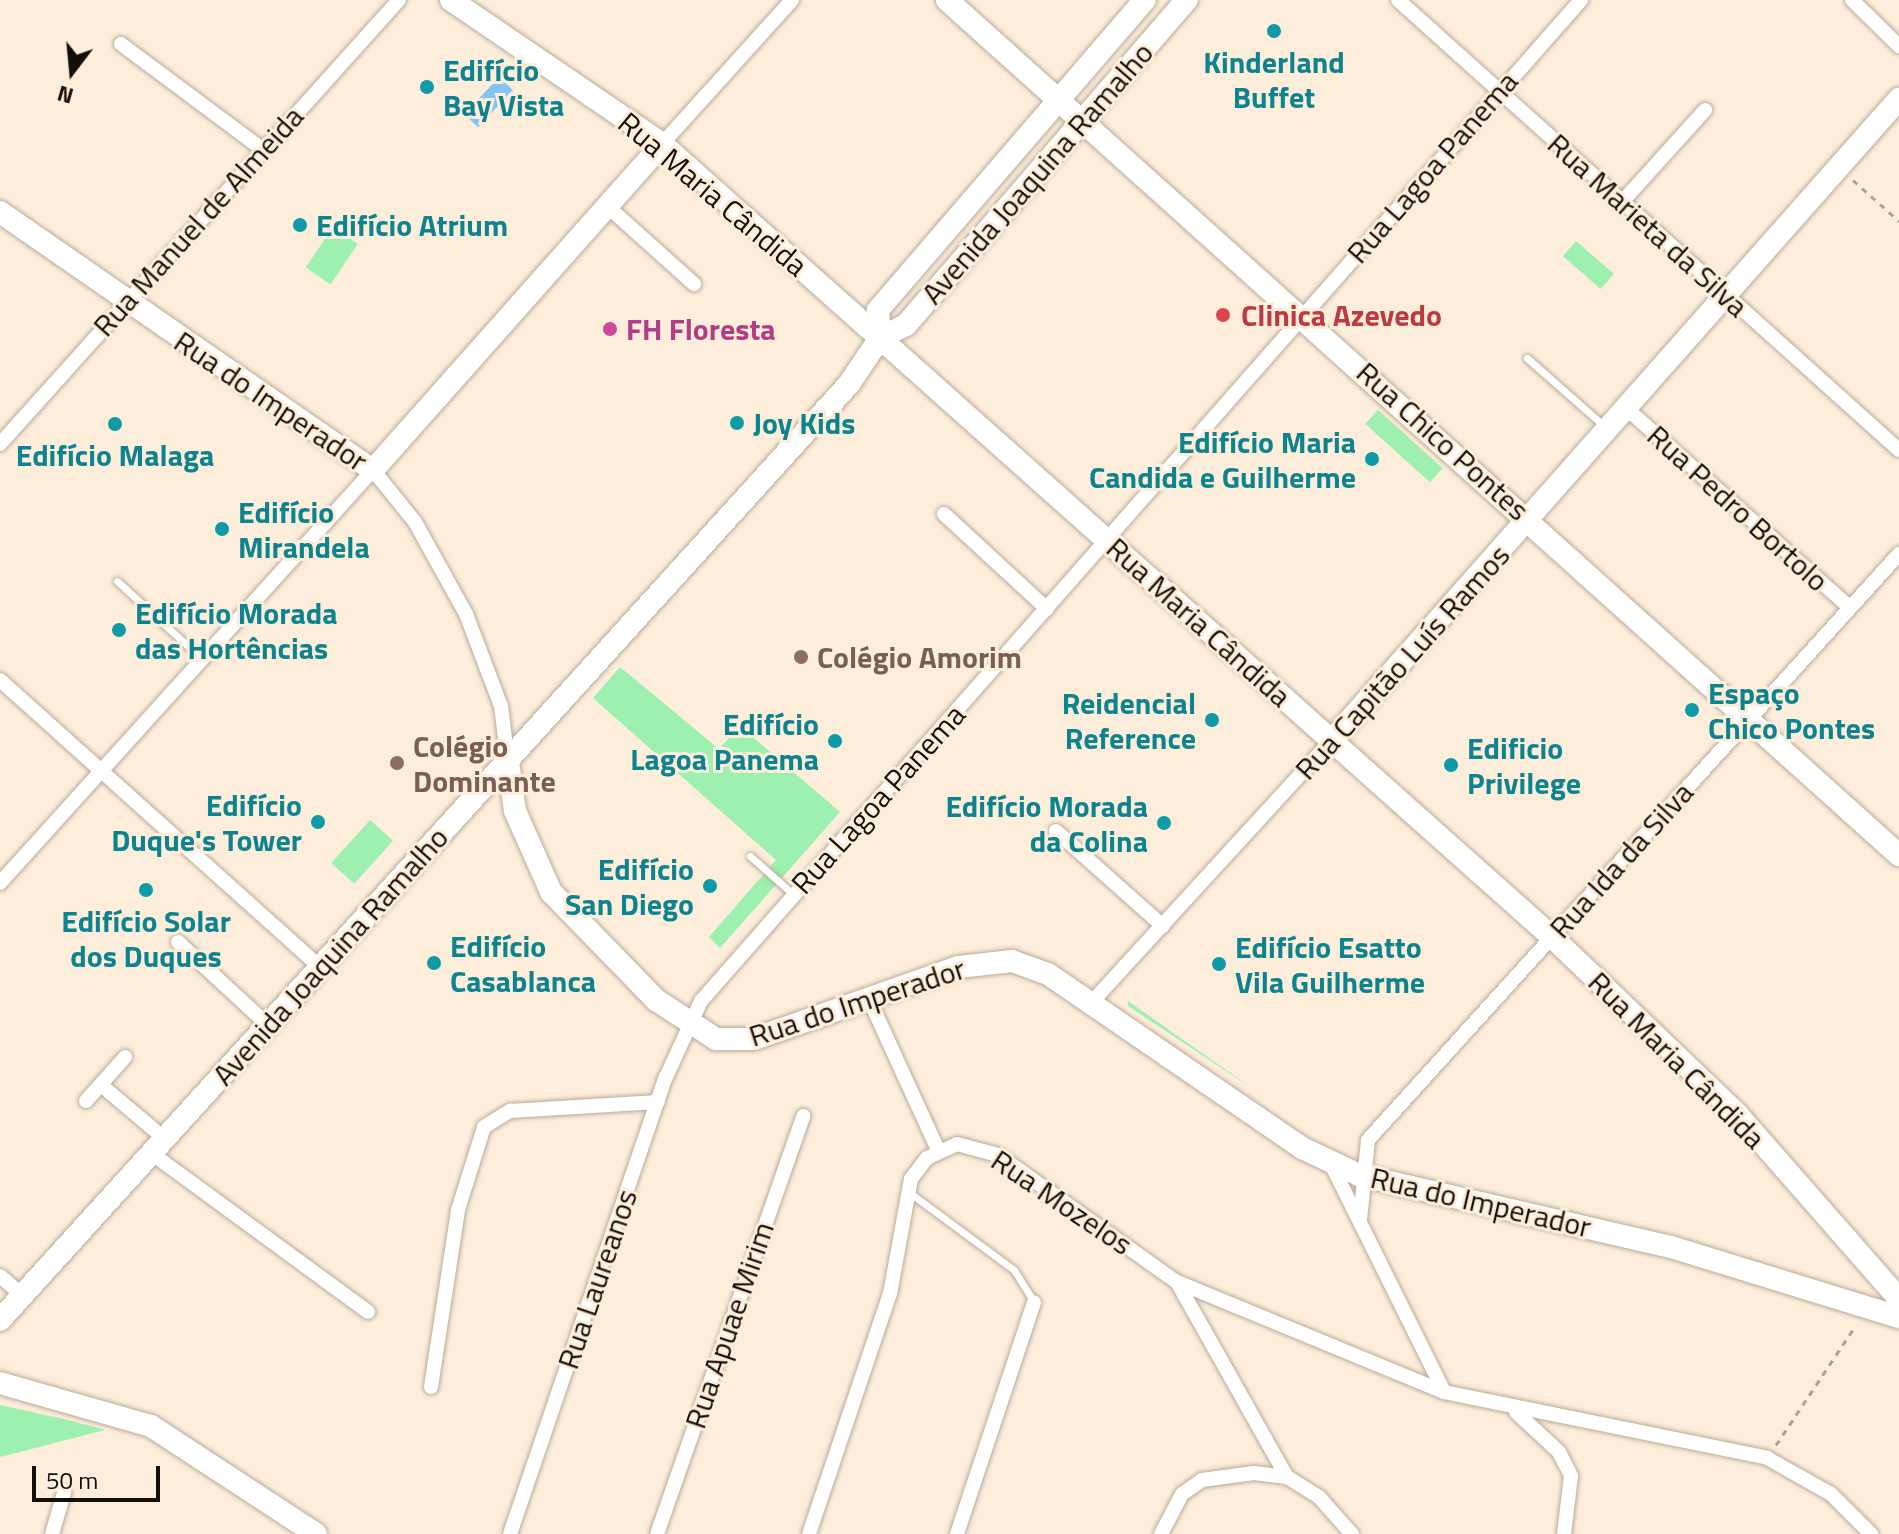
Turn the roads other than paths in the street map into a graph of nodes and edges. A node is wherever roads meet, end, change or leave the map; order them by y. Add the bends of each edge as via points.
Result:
1 (399, 0) edge
2 (451, 0) edge
3 (792, 0) edge
4 (947, 0) edge
5 (1145, 0) edge
6 (1187, 0) edge
7 (1398, 0) edge
8 (1581, 0) edge
9 (1852, 0) edge
10 (121, 44) dead end
11 (1899, 46) edge
12 (1499, 90) junction
13 (1899, 99) edge
14 (1058, 100) junction
15 (1705, 110) dead end
16 (1081, 121) junction
17 (662, 144) junction
18 (262, 149) junction
19 (1622, 202) junction
20 (607, 206) junction
21 (0, 212) edge
22 (694, 284) dead end
23 (1725, 295) junction
24 (124, 302) junction
25 (1303, 316) junction
26 (880, 338) junction
27 (1527, 358) dead end
28 (1627, 409) junction
29 (1609, 430) junction
30 (0, 444) edge
31 (1899, 450) edge
32 (373, 470) junction
33 (944, 514) dead end
34 (1532, 520) junction
35 (1109, 541) junction
36 (1899, 554) edge
37 (117, 581) dead end
38 (1849, 607) junction
39 (1047, 609) junction
40 (202, 659) junction
41 (0, 680) edge
42 (1749, 718) junction
43 (1332, 740) junction
44 (508, 762) junction
45 (102, 771) junction
46 (1056, 831) dead end
47 (1899, 855) edge
48 (750, 856) dead end
49 (0, 883) edge
50 (793, 894) junction
51 (1163, 926) junction
52 (1552, 937) junction
53 (178, 942) dead end
54 (319, 966) junction
55 (869, 999) junction
56 (1091, 1003) junction
57 (267, 1024) junction
58 (688, 1025) junction
59 (125, 1057) dead end
60 (101, 1085) junction
61 (86, 1101) dead end
62 (658, 1102) junction
63 (803, 1116) dead end
64 (157, 1145) junction
65 (938, 1150) junction
66 (1331, 1164) junction
67 (1359, 1175) junction
68 (907, 1191) junction
69 (1360, 1220) junction
70 (1870, 1268) junction
71 (0, 1276) edge
72 (1177, 1282) junction
73 (1823, 1293) junction
74 (22, 1295) junction
75 (1899, 1299) edge
76 (1034, 1302) joint
77 (368, 1312) dead end
78 (1899, 1317) edge
79 (0, 1320) edge
80 (0, 1383) edge
81 (431, 1387) dead end
82 (1444, 1392) junction
83 (1516, 1412) junction
84 (1287, 1477) junction
85 (64, 1493) dead end
86 (302, 1530) edge
87 (52, 1534) edge
88 (510, 1534) edge
89 (657, 1534) edge
90 (809, 1534) edge
91 (957, 1534) edge
92 (1161, 1534) edge
93 (1352, 1534) edge
94 (1564, 1534) edge
95 (1871, 1534) edge

1 - 18 street, Rua Manuel de Almeida
2 - 17 main road, Rua Maria Cândida
3 - 17 street
4 - 14 main road, Rua Chico Pontes
5 - 14 main road, Avenida Joaquina Ramalho
6 - 16 main road, Avenida Joaquina Ramalho
7 - 12 street, Rua Marieta da Silva
8 - 12 street, Rua Lagoa Panema
9 - 11 street
10 - 18 street
12 - 19 street, Rua Marieta da Silva
12 - 25 street, Rua Lagoa Panema
13 - 23 main road, Rua Capitão Luís Ramos
14 - 16 main road, Rua Chico Pontes
14 - 26 main road, Avenida Joaquina Ramalho via 878,310
15 - 19 street
16 - 25 main road, Rua Chico Pontes
16 - 26 main road, Avenida Joaquina Ramalho via 906,325
17 - 20 main road
17 - 26 main road, Rua Maria Cândida
18 - 24 street, Rua Manuel de Almeida
19 - 23 street, Rua Marieta da Silva
20 - 22 street
20 - 32 main road
21 - 24 main road, Rua do Imperador
23 - 28 main road, Rua Capitão Luís Ramos
23 - 31 street, Rua Marieta da Silva
24 - 30 street, Rua Manuel de Almeida
24 - 32 main road, Rua do Imperador
25 - 34 main road, Rua Chico Pontes
25 - 35 street, Rua Lagoa Panema
26 - 35 main road, Rua Maria Cândida
26 - 44 main road, Avenida Joaquina Ramalho via 849,384
27 - 29 lane
28 - 29 main road, Rua Capitão Luís Ramos
28 - 38 street, Rua Pedro Bortolo
29 - 34 main road, Rua Capitão Luís Ramos
32 - 40 street
32 - 44 street, Rua do Imperador via 415,522 466,614 501,706
33 - 39 street
34 - 42 main road, Rua Chico Pontes
34 - 43 main road, Rua Capitão Luís Ramos
35 - 39 street, Rua Lagoa Panema
35 - 43 main road, Rua Maria Cândida
36 - 38 street, Rua Ida da Silva
37 - 40 lane
38 - 42 street, Rua Ida da Silva
39 - 50 street, Rua Lagoa Panema
40 - 45 street
41 - 45 street
42 - 47 main road, Rua Chico Pontes
42 - 52 street, Rua Ida da Silva
43 - 51 street, Rua Capitão Luís Ramos
43 - 52 main road, Rua Maria Cândida
44 - 54 main road, Avenida Joaquina Ramalho
44 - 58 main road, Rua do Imperador via 515,811 551,892 590,938
45 - 49 street
45 - 54 street
46 - 51 street
48 - 50 lane
50 - 58 street, Rua Lagoa Panema via 713,985
51 - 56 street, Rua Capitão Luís Ramos
52 - 67 street, Rua Ida da Silva via 1368,1140
52 - 70 main road, Rua Maria Cândida via 1738,1115
53 - 57 street
54 - 57 main road, Avenida Joaquina Ramalho
55 - 56 main road, Rua do Imperador via 959,967 1012,961
55 - 58 main road, Rua do Imperador via 754,1039 716,1039
55 - 65 street
56 - 66 main road, Rua do Imperador
57 - 64 main road, Avenida Joaquina Ramalho
58 - 62 street, Rua Laureanos
59 - 60 street
60 - 61 street
60 - 64 street
62 - 81 street via 510,1111 484,1127 458,1210
62 - 88 street, Rua Laureanos
63 - 89 street, Rua Apuae Mirim
64 - 74 main road, Avenida Joaquina Ramalho
64 - 77 street
65 - 68 street
65 - 72 street, Rua Mozelos via 977,1146 998,1155
66 - 67 main road, Rua do Imperador
66 - 69 street
67 - 69 street, Rua Ida da Silva
67 - 73 main road, Rua do Imperador via 1544,1214
68 - 76 lane via 1014,1270
68 - 90 street via 890,1294
69 - 82 street
70 - 73 main road, Rua do Imperador via 1858,1288
70 - 75 main road, Rua Maria Cândida
71 - 74 street
72 - 82 street, Rua Mozelos
72 - 84 street
73 - 78 main road, Rua do Imperador
74 - 79 main road, Avenida Joaquina Ramalho
76 - 91 street
80 - 86 main road via 151,1426
82 - 83 street, Rua Mozelos
83 - 94 street via 1559,1452 1571,1476
83 - 95 street, Rua Mozelos via 1767,1458 1831,1494
84 - 92 street via 1254,1473 1202,1480 1182,1494
84 - 93 street via 1319,1497
85 - 87 street

